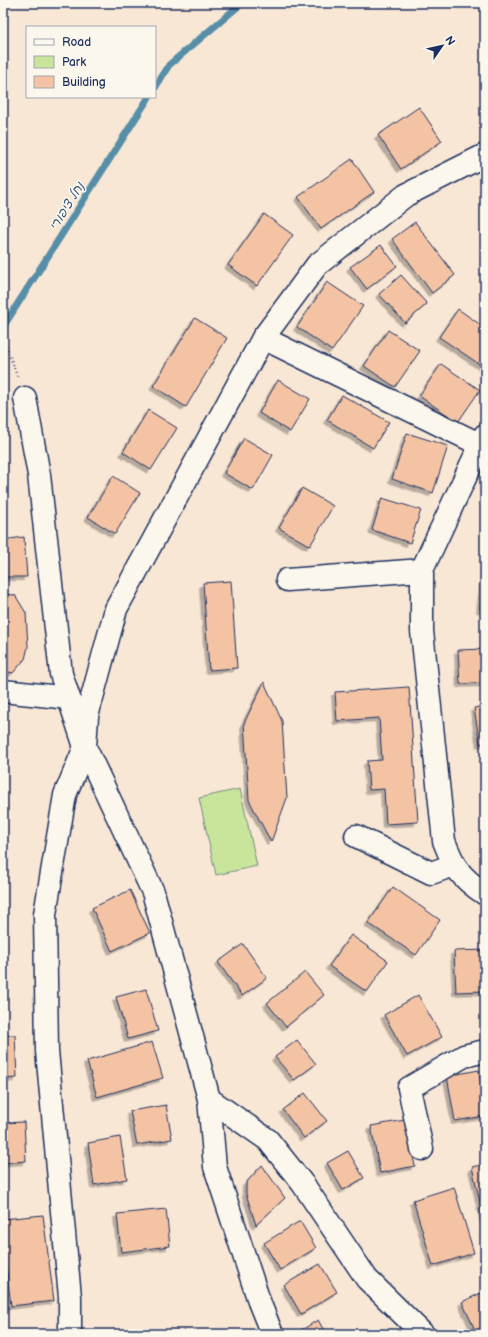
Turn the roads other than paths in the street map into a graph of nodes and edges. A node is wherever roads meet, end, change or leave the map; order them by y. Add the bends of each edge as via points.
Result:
1 (485, 155) edge
2 (263, 338) junction
3 (25, 398) road end
4 (483, 442) edge
5 (422, 570) junction
6 (286, 580) dead end
7 (3, 691) edge
8 (69, 698) junction
9 (85, 747) junction
10 (356, 836) dead end
11 (454, 866) junction
12 (485, 894) edge
13 (485, 1051) edge
14 (209, 1099) junction
15 (422, 1149) dead end
16 (70, 1334) edge
17 (272, 1334) edge
18 (423, 1334) edge

1 - 2 street via 406,194 317,265
2 - 4 street
2 - 9 street via 116,609 87,716
3 - 8 street via 39,475 61,674
4 - 5 street
5 - 6 street
5 - 11 street via 422,631 437,780 444,841
7 - 8 street
8 - 9 street
9 - 14 street via 153,892
9 - 16 street via 65,795 45,914 47,1051 70,1297
10 - 11 street via 430,873
11 - 12 street via 467,882
13 - 15 street via 464,1056 409,1088
14 - 17 street via 215,1167
14 - 18 street via 268,1140 303,1184 367,1279

